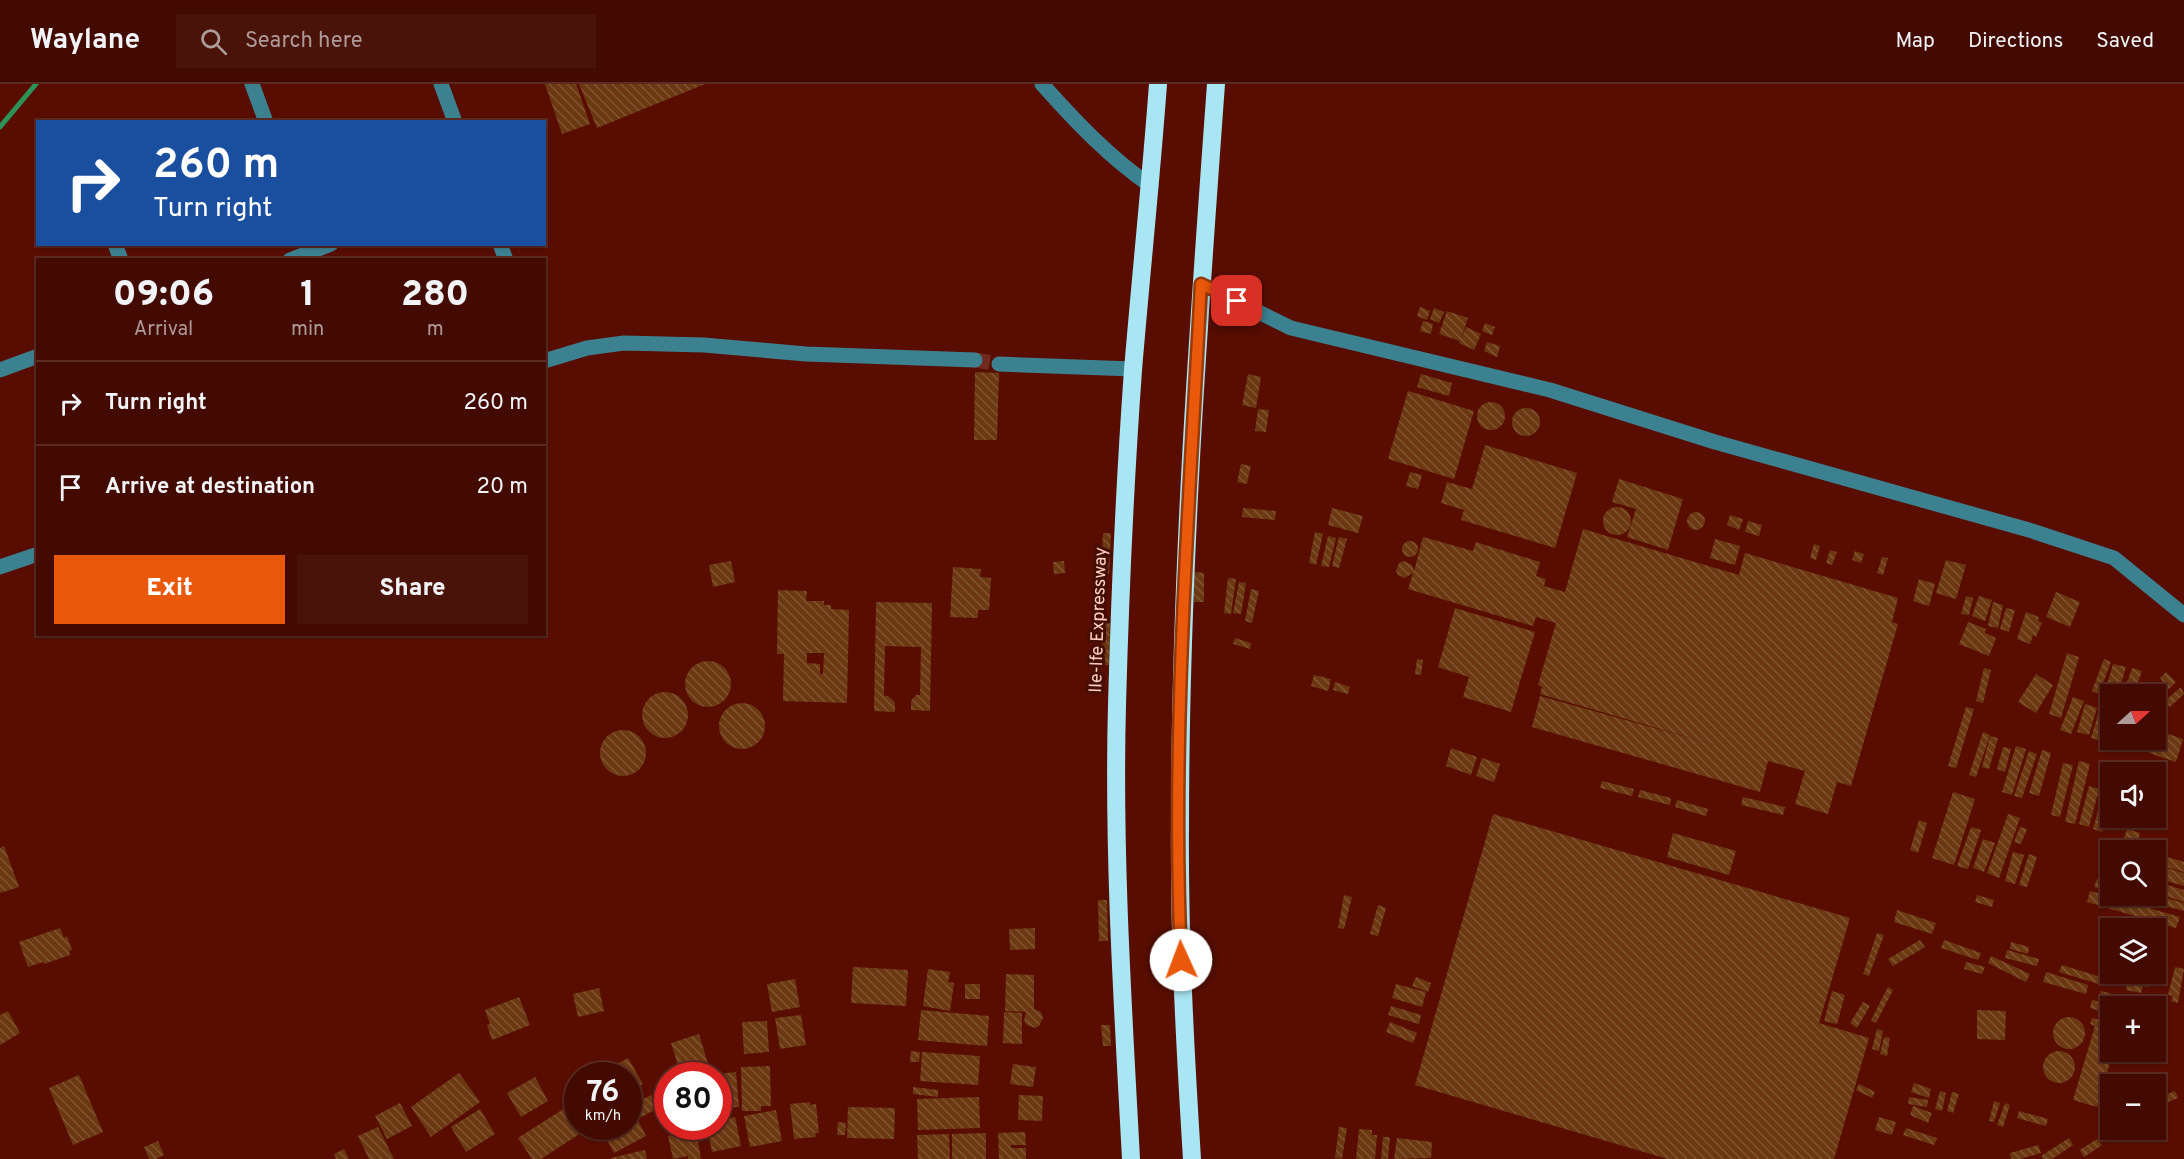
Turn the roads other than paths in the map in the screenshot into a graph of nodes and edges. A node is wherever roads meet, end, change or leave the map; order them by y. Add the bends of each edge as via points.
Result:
1 (252, 84) edge
2 (441, 84) edge
3 (1042, 84) edge
4 (1158, 84) edge
5 (1216, 84) edge
6 (265, 120) edge
7 (454, 120) edge
8 (1151, 186) junction
9 (311, 248) edge
10 (294, 258) edge
11 (1201, 284) junction
12 (36, 357) edge
13 (546, 360) edge
14 (975, 360) tunnel mouth
15 (999, 364) tunnel mouth
16 (1133, 369) junction
17 (0, 370) edge
18 (36, 555) edge
19 (0, 567) edge
20 (2184, 615) edge
21 (1131, 1159) edge
22 (1192, 1159) edge

1 - 6 street
2 - 7 street
3 - 8 street via 1108,153
4 - 8 highway, Ile-Ife Expressway
5 - 11 highway
8 - 16 highway, Ile-Ife Expressway
9 - 10 street
11 - 20 street via 1291,328 1550,390 2114,558
11 - 22 highway via 1186,569 1180,790 1180,940
12 - 17 street
13 - 14 street via 587,348 624,343
15 - 16 street
16 - 21 highway, Ile-Ife Expressway via 1117,708 1120,939
18 - 19 street

